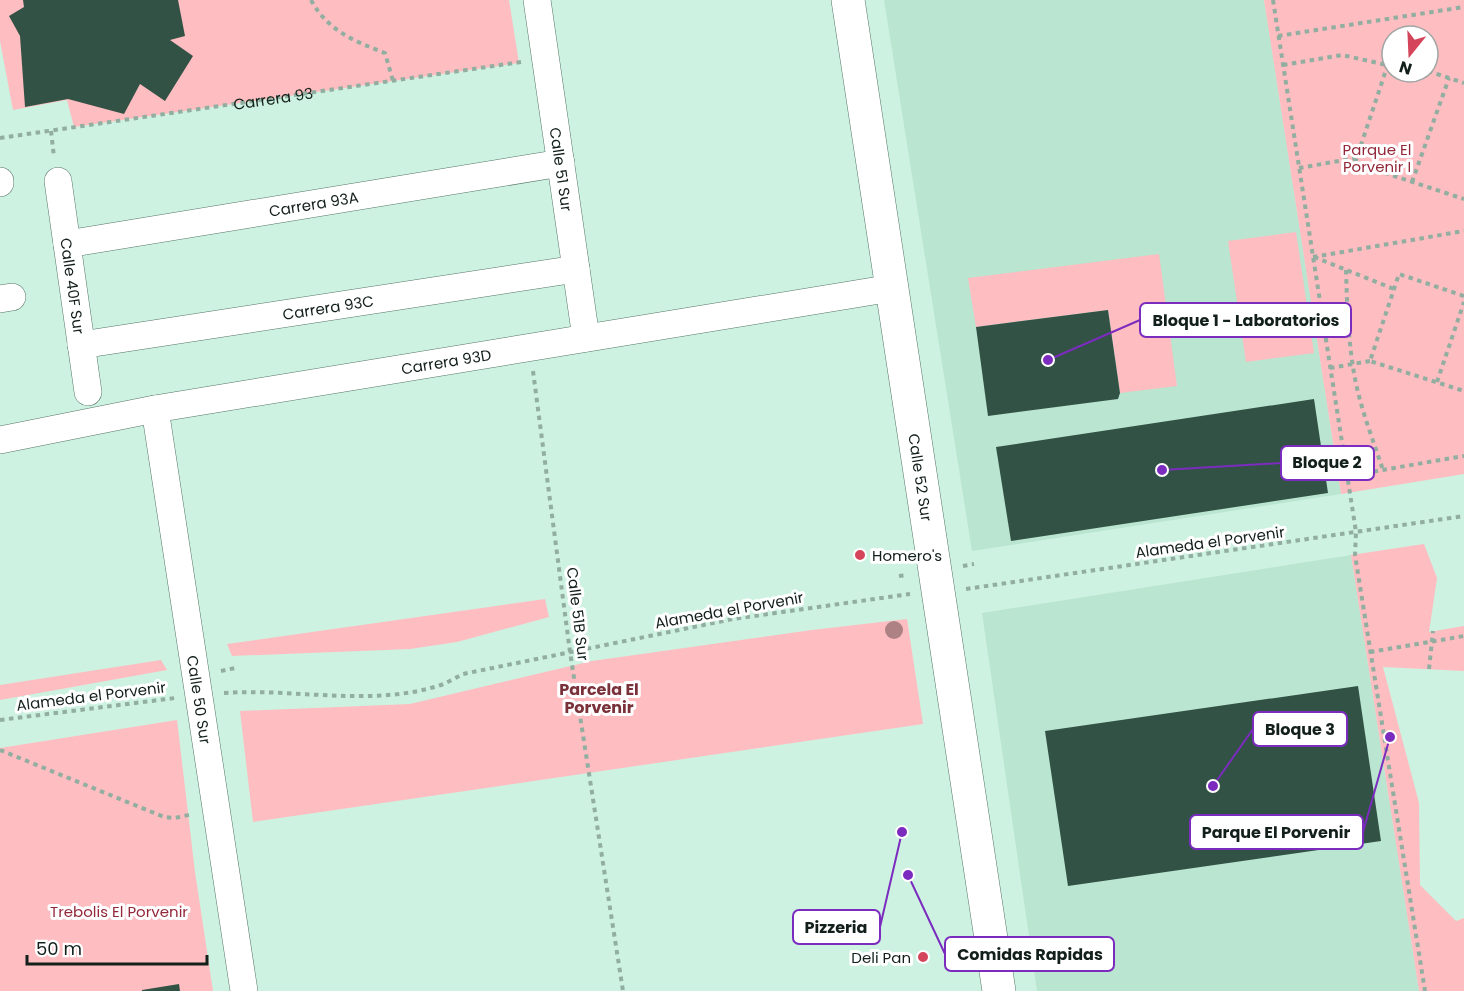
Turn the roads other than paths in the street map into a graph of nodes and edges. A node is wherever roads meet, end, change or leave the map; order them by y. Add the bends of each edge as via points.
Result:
1 (537, 0) edge
2 (848, 0) edge
3 (561, 163) junction
4 (58, 182) dead end
5 (67, 244) junction
6 (576, 269) junction
7 (892, 288) junction
8 (586, 338) junction
9 (81, 345) junction
10 (88, 392) dead end
11 (155, 409) junction
12 (0, 440) edge
13 (244, 991) edge
14 (999, 991) edge

1 - 3 street, Calle 51 Sur
2 - 7 street, Calle 52 Sur
3 - 5 street, Carrera 93A
3 - 6 street, Calle 51 Sur
4 - 5 street, Calle 40F Sur
5 - 9 street, Calle 40F Sur
6 - 8 street, Calle 51 Sur
6 - 9 street, Carrera 93C
7 - 8 street, Carrera 93D
7 - 14 street, Calle 52 Sur
8 - 11 street, Carrera 93D
9 - 10 street, Calle 40F Sur
11 - 12 street, Carrera 93D
11 - 13 street, Calle 50 Sur

